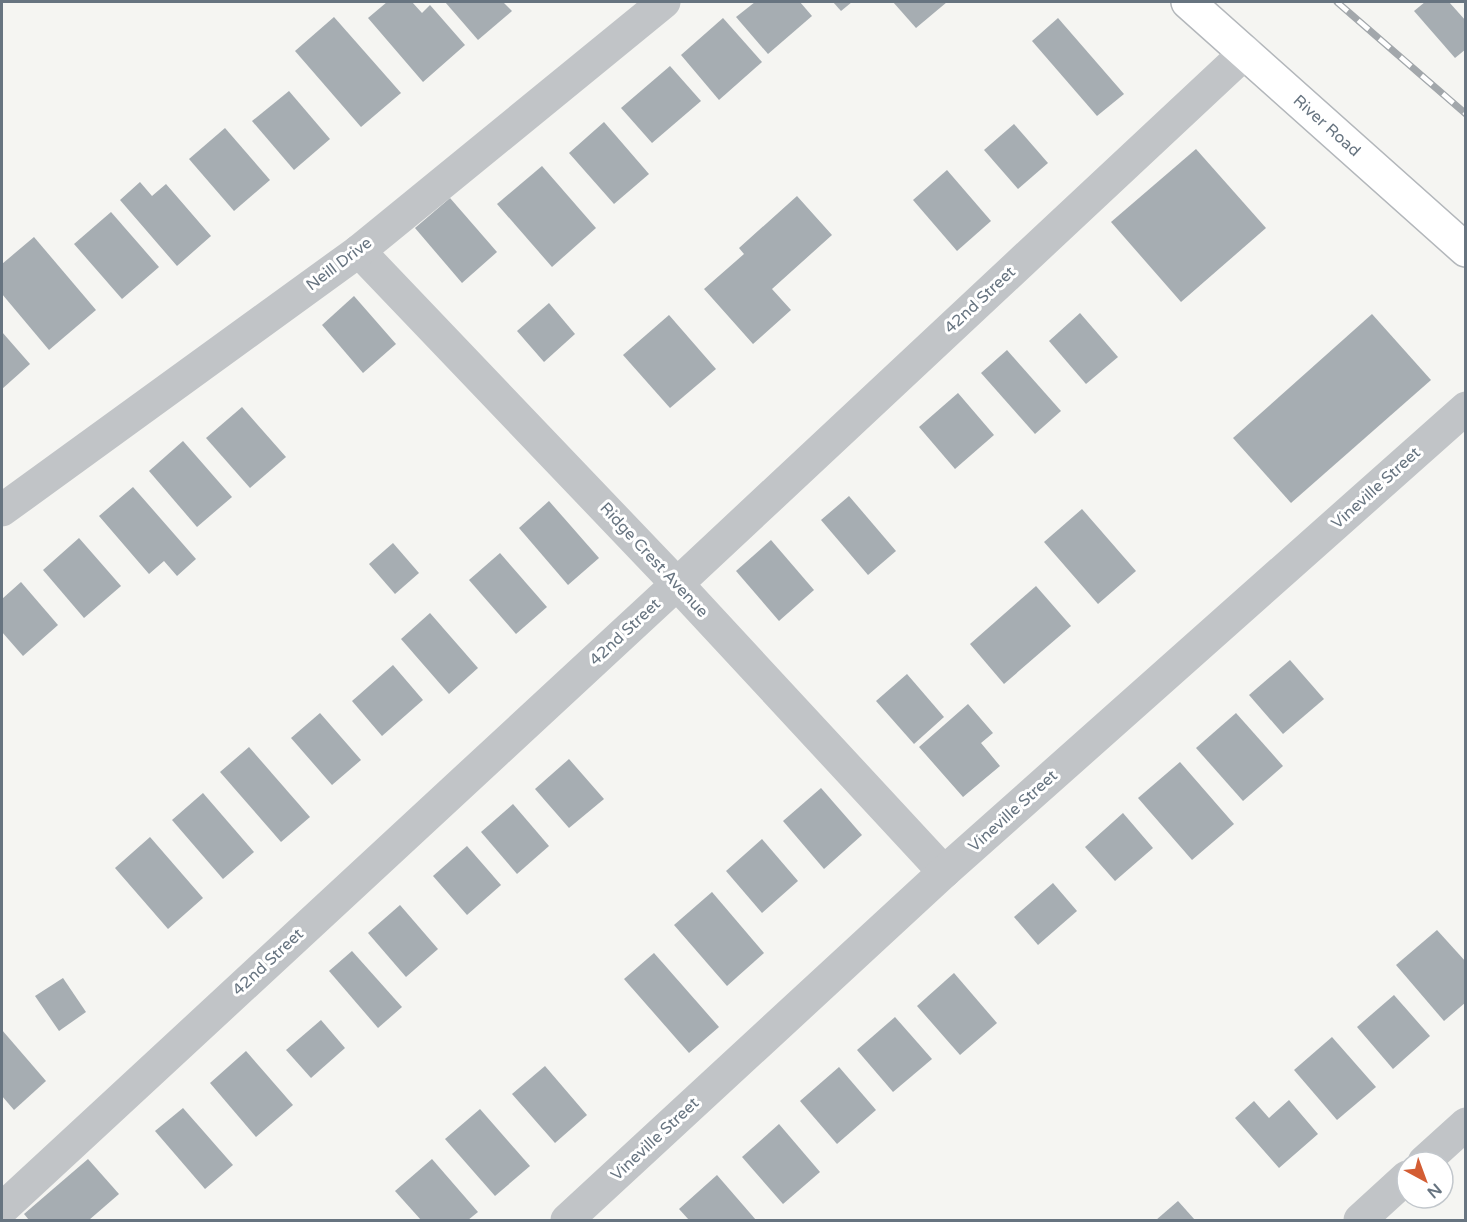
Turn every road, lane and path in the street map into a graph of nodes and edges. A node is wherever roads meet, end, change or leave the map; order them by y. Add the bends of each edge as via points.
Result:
1 (664, 2) edge
2 (1188, 2) edge
3 (1246, 52) junction
4 (1466, 250) edge
5 (359, 251) junction
6 (1466, 408) edge
7 (2, 510) edge
8 (677, 584) junction
9 (944, 873) junction
10 (1466, 1124) edge
11 (1437, 1150) edge
12 (1395, 1188) edge
13 (2, 1209) edge
14 (567, 1221) edge
15 (1360, 1221) edge

1 - 5 street, Neill Drive
2 - 3 main road, River Road
3 - 4 main road, River Road
3 - 8 street, 42nd Street
5 - 7 street, Neill Drive
5 - 8 street, Ridge Crest Avenue
6 - 9 street, Vineville Street
8 - 9 street, Ridge Crest Avenue
8 - 13 street, 42nd Street
9 - 14 street, Vineville Street
10 - 11 street
12 - 15 street

